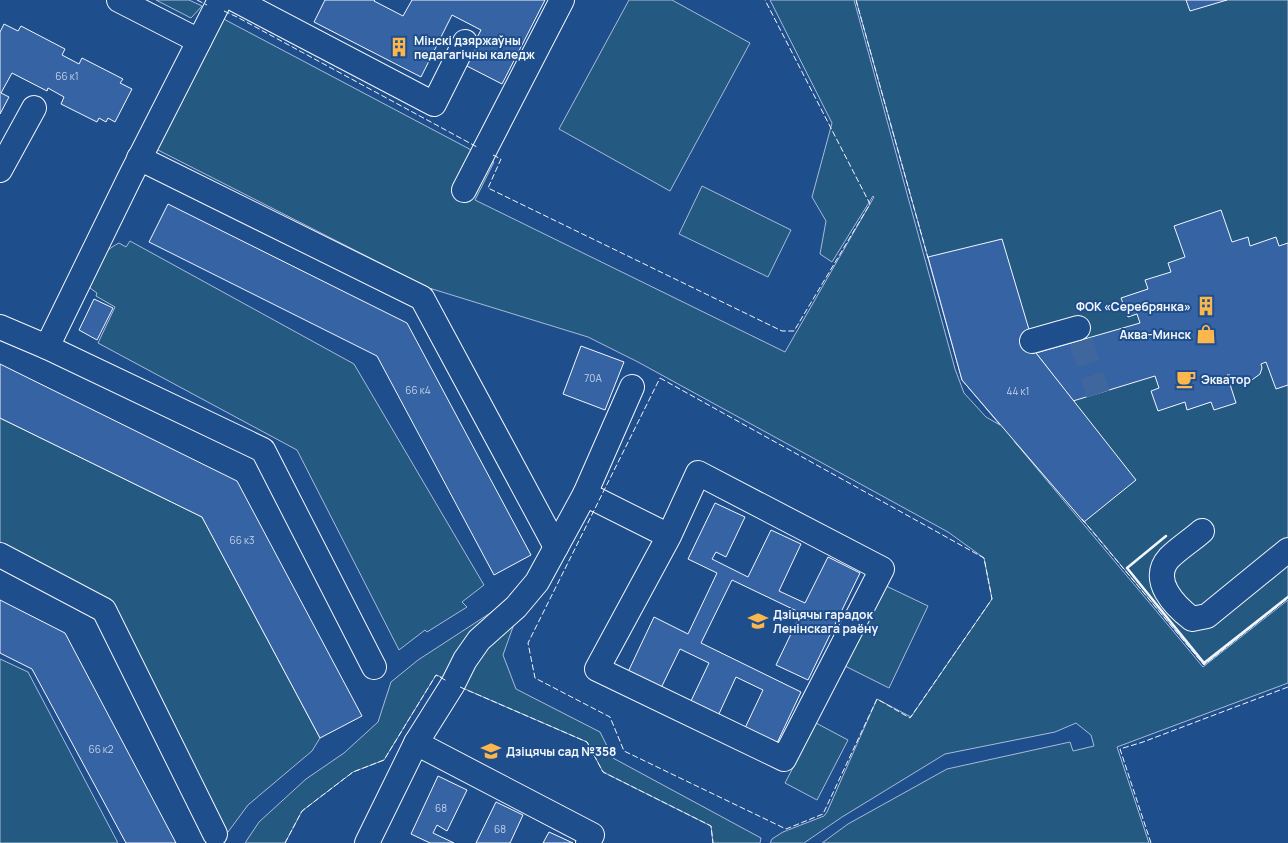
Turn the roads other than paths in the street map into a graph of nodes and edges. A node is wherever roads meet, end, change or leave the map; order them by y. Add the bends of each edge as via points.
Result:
1 (119, 0) edge
2 (220, 0) edge
3 (236, 0) edge
4 (562, 0) edge
5 (199, 41) junction
6 (465, 42) dead end
7 (34, 108) dead end
8 (139, 158) junction
9 (0, 170) edge
10 (464, 190) dead end
11 (0, 327) edge
12 (1078, 328) dead end
13 (1032, 341) dead end
14 (47, 347) junction
15 (632, 387) dead end
16 (585, 494) junction
17 (1202, 531) dead end
18 (669, 536) junction
19 (556, 547) junction
20 (1288, 550) edge
21 (0, 555) edge
22 (374, 667) dead end
23 (416, 743) junction
24 (215, 834) dead end
25 (366, 843) edge
26 (588, 843) edge

1 - 5 lane
2 - 5 lane
3 - 6 lane via 434,104
4 - 10 lane
5 - 8 lane
7 - 9 lane
8 - 14 lane
8 - 19 lane via 422,298
11 - 14 lane
12 - 13 lane
14 - 22 lane via 263,450
15 - 16 lane
16 - 18 lane
16 - 19 lane
17 - 20 lane via 1168,559 1162,570 1162,587 1192,619 1207,616
18 - 18 lane via 597,669 784,759 882,569 698,473
19 - 23 lane via 537,582 516,607 479,640
21 - 24 lane via 104,610
23 - 25 lane
23 - 26 lane via 592,835

